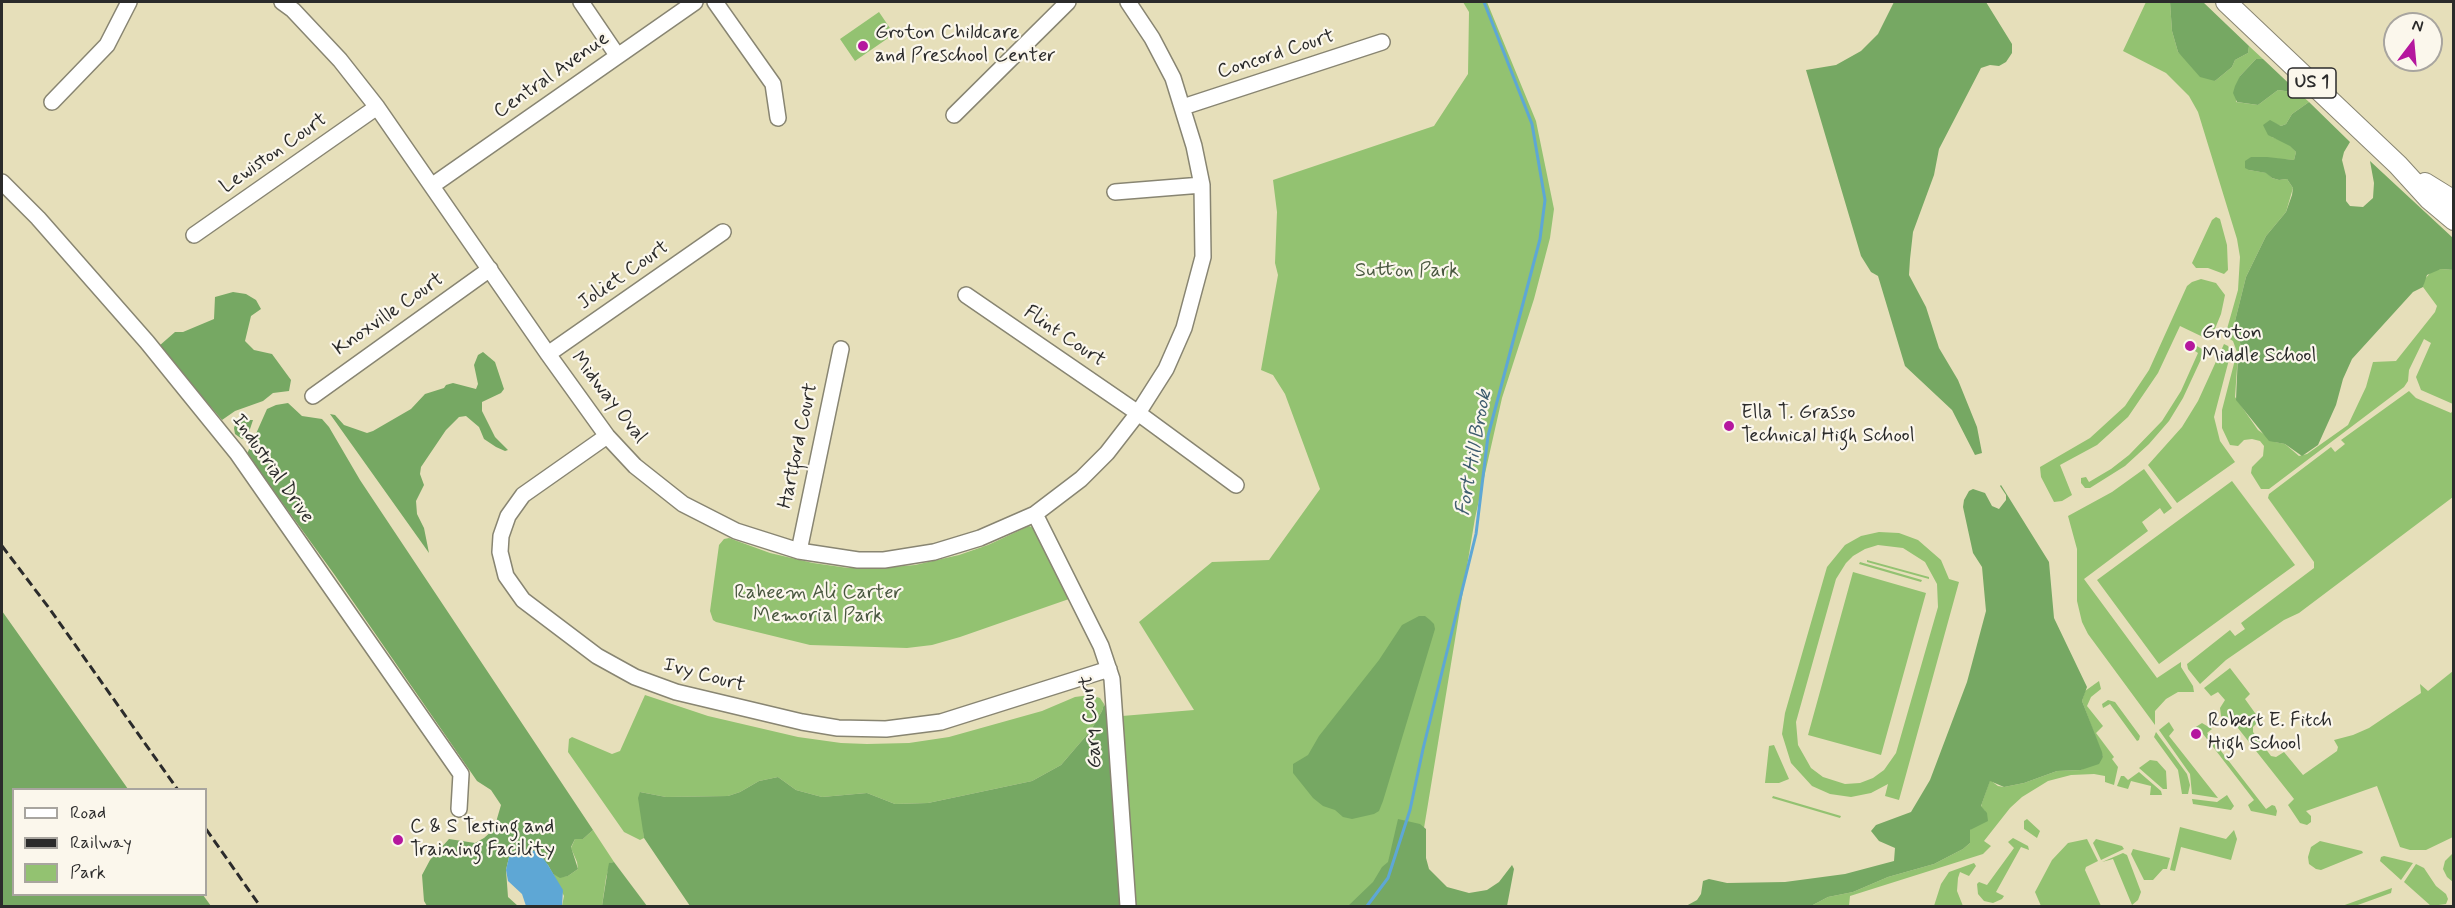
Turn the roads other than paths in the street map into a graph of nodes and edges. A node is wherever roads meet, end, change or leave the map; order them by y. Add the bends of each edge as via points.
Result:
1 (129, 2) edge
2 (282, 2) edge
3 (581, 2) edge
4 (695, 2) edge
5 (715, 2) edge
6 (1068, 2) edge
7 (1128, 2) edge
8 (2226, 2) edge
9 (1382, 42) dead end
10 (617, 55) junction
11 (52, 102) dead end
12 (377, 107) junction
13 (1183, 107) junction
14 (954, 116) dead end
15 (778, 118) dead end
16 (2398, 165) junction
17 (2, 182) edge
18 (433, 185) junction
19 (1202, 185) junction
20 (1115, 192) dead end
21 (2454, 201) edge
22 (2454, 220) edge
23 (723, 232) dead end
24 (194, 235) dead end
25 (490, 269) junction
26 (966, 295) dead end
27 (841, 350) dead end
28 (548, 354) junction
29 (313, 396) dead end
30 (1138, 413) junction
31 (607, 436) junction
32 (1236, 484) dead end
33 (1035, 514) junction
34 (799, 551) junction
35 (1109, 669) junction
36 (459, 809) dead end
37 (1128, 906) edge

1 - 11 street via 107,45
2 - 12 street, Midway Oval via 340,60
3 - 10 street
4 - 10 street, Central Avenue
5 - 15 street via 773,84
6 - 14 street
7 - 13 street, Midway Oval via 1173,78
8 - 16 main road, US 1
9 - 13 street, Concord Court
10 - 18 street, Central Avenue
12 - 18 street, Midway Oval
12 - 24 street, Lewiston Court
13 - 19 street, Midway Oval
16 - 21 main road, US 1
16 - 22 main road, US 1
17 - 36 street, Industrial Drive via 147,342 237,453 461,774
18 - 25 street, Midway Oval
19 - 20 street
19 - 30 street, Midway Oval via 1203,257 1194,298 1166,369
23 - 28 street, Joliet Court
25 - 28 street, Midway Oval
25 - 29 street, Knoxville Court
26 - 30 street, Flint Court
27 - 34 street, Hartford Court
28 - 31 street, Midway Oval
30 - 32 street, Flint Court
30 - 33 street, Midway Oval via 1081,479
31 - 34 street, Midway Oval via 647,477 683,504 736,531
31 - 35 street, Ivy Court via 517,502 503,529 501,560 506,576 523,600 597,656 635,677 676,692 802,722 886,729 941,722
33 - 34 street, Midway Oval via 980,538 917,556 858,560
33 - 35 street, Gary Court
35 - 37 street, Gary Court via 1115,697

